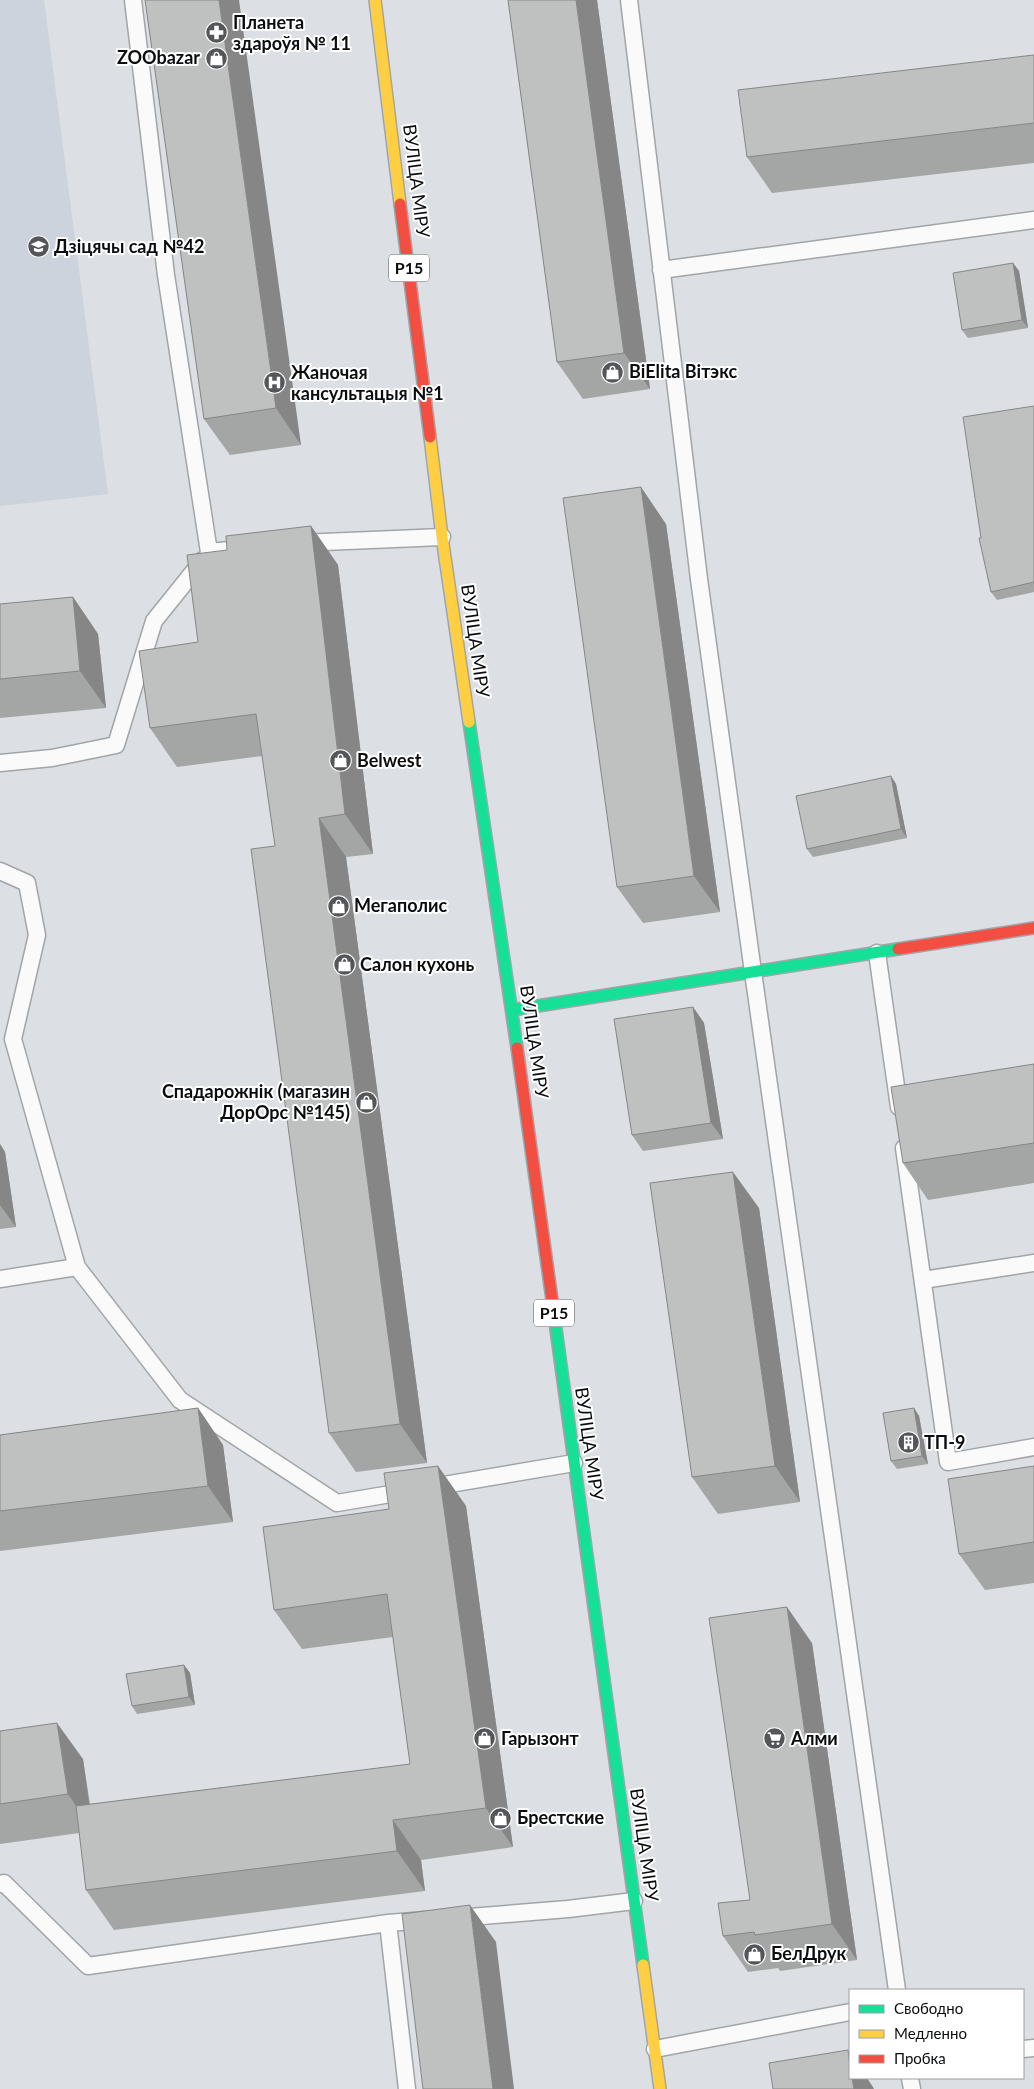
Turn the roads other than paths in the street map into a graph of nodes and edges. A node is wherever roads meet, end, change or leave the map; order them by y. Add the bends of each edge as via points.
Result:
1 (133, 0) edge
2 (375, 0) edge
3 (629, 0) edge
4 (1034, 220) edge
5 (661, 270) junction
6 (442, 537) junction
7 (284, 545) edge
8 (246, 548) edge
9 (209, 552) junction
10 (0, 763) edge
11 (0, 871) edge
12 (1034, 928) edge
13 (877, 953) junction
14 (752, 972) junction
15 (512, 1010) junction
16 (1034, 1262) edge
17 (77, 1267) junction
18 (0, 1279) edge
19 (923, 1280) junction
20 (214, 1423) junction
21 (195, 1425) edge
22 (1034, 1447) edge
23 (574, 1463) junction
24 (0, 1884) edge
25 (634, 1901) junction
26 (388, 1923) junction
27 (897, 1989) edge
28 (849, 2012) edge
29 (655, 2049) junction
30 (408, 2089) edge
31 (660, 2089) edge

1 - 9 lane via 166,275
2 - 6 main road, ВУЛІЦА МІРУ / Р15
3 - 5 lane
4 - 5 lane
5 - 14 lane
6 - 7 lane
6 - 15 main road, ВУЛІЦА МІРУ / Р15
8 - 9 lane
9 - 10 lane via 154,621 116,745 52,758
11 - 17 lane via 27,883 37,935 13,1039
12 - 13 main road
13 - 14 main road
13 - 19 lane
14 - 15 main road
14 - 27 lane
15 - 23 main road, ВУЛІЦА МІРУ / Р15
16 - 19 lane
17 - 18 lane
17 - 20 lane via 180,1400
19 - 22 lane via 948,1462
20 - 21 lane
20 - 23 lane via 337,1503
23 - 25 main road, ВУЛІЦА МІРУ / Р15
24 - 26 lane via 4,1883 88,1966
25 - 26 lane
25 - 29 main road, ВУЛІЦА МІРУ / Р15
26 - 30 lane
28 - 29 lane
29 - 31 main road, ВУЛІЦА МІРУ / Р15

